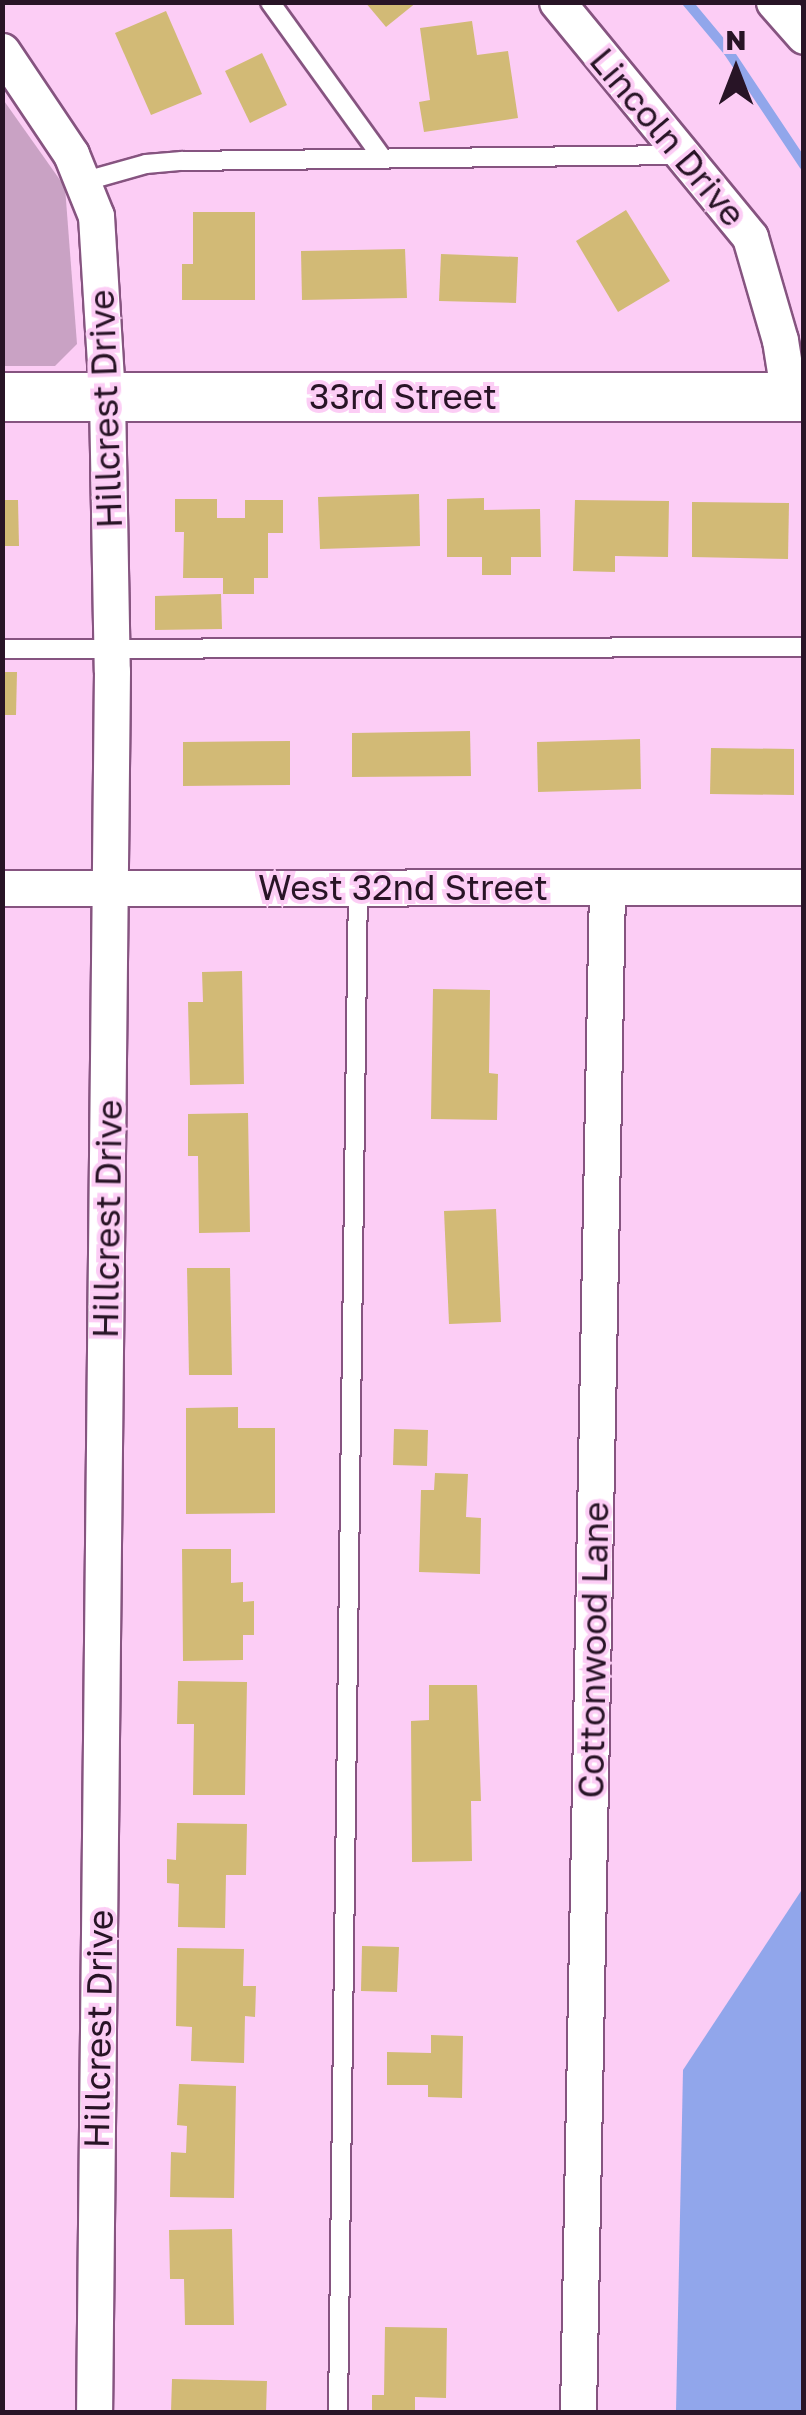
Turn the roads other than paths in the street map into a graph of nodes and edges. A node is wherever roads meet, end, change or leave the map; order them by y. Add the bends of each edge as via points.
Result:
1 (270, 2) edge
2 (557, 2) edge
3 (774, 2) edge
4 (804, 36) edge
5 (2, 50) edge
6 (682, 155) junction
7 (381, 156) junction
8 (82, 182) junction
9 (107, 396) junction
10 (2, 397) edge
11 (796, 397) edge
12 (804, 647) edge
13 (2, 649) edge
14 (112, 649) junction
15 (804, 886) edge
16 (607, 887) junction
17 (2, 888) edge
18 (110, 888) junction
19 (358, 888) junction
20 (94, 2412) edge
21 (338, 2412) edge
22 (578, 2412) edge

1 - 7 lane
2 - 6 street, Lincoln Drive
3 - 4 street
5 - 8 street, Hillcrest Drive via 43,108
6 - 7 lane
6 - 11 street, Lincoln Drive via 750,237
7 - 8 lane via 164,162
8 - 9 street, Hillcrest Drive via 96,216
9 - 10 street, 33rd Street
9 - 11 street, 33rd Street
9 - 14 street, Hillcrest Drive
12 - 14 lane
13 - 14 lane
14 - 18 street, Hillcrest Drive
15 - 16 street, West 32nd Street
16 - 19 street, West 32nd Street
16 - 22 street, Cottonwood Lane
17 - 18 street, West 32nd Street
18 - 19 street, West 32nd Street
18 - 20 street, Hillcrest Drive
19 - 21 lane

